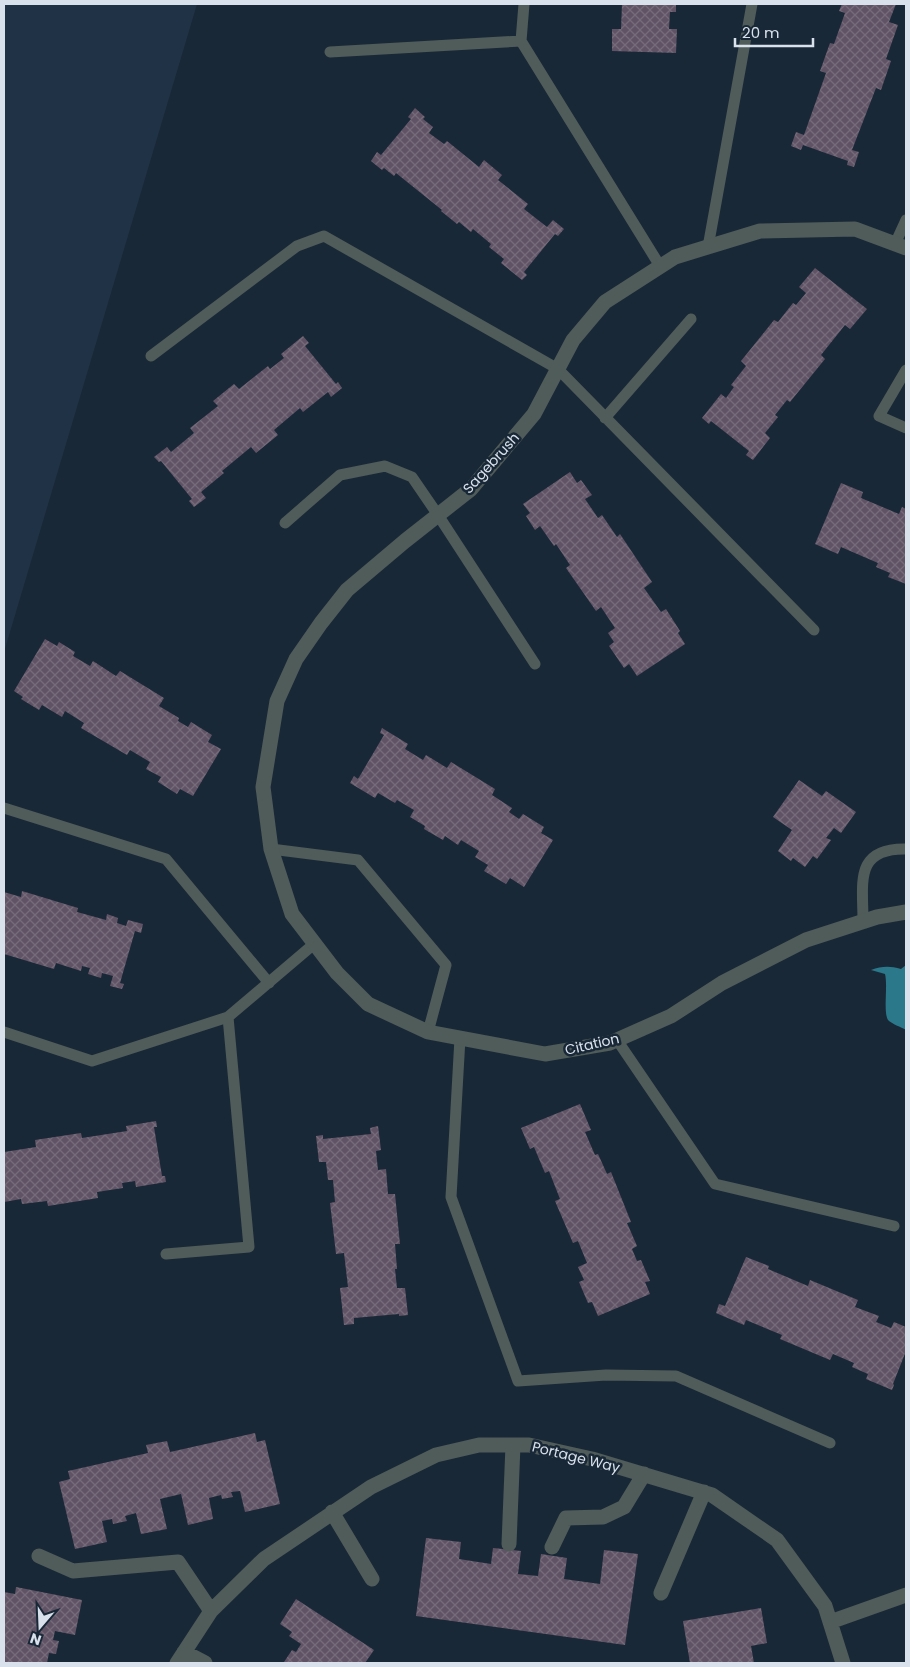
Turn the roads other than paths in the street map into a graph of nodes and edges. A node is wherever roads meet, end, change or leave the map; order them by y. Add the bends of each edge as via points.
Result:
1 (524, 4) edge
2 (752, 4) edge
3 (521, 41) junction
4 (330, 52) dead end
5 (906, 220) edge
6 (901, 246) edge
7 (708, 247) junction
8 (660, 266) junction
9 (691, 319) dead end
10 (151, 356) dead end
11 (558, 369) junction
12 (906, 370) edge
13 (605, 418) junction
14 (906, 428) edge
15 (438, 515) junction
16 (285, 523) dead end
17 (814, 630) dead end
18 (535, 664) dead end
19 (4, 808) edge
20 (906, 848) edge
21 (271, 849) junction
22 (906, 912) edge
23 (863, 921) junction
24 (314, 944) junction
25 (269, 982) junction
26 (228, 1017) junction
27 (4, 1032) edge
28 (428, 1032) junction
29 (460, 1038) junction
30 (617, 1040) junction
31 (894, 1226) dead end
32 (166, 1254) dead end
33 (830, 1443) dead end
34 (513, 1444) junction
35 (644, 1474) junction
36 (704, 1492) junction
37 (332, 1512) junction
38 (509, 1544) dead end
39 (552, 1547) dead end
40 (39, 1556) dead end
41 (372, 1579) dead end
42 (661, 1593) dead end
43 (906, 1595) edge
44 (211, 1611) junction
45 (830, 1622) junction
46 (180, 1658) edge
47 (205, 1663) edge
48 (843, 1663) edge

1 - 3 lane
2 - 7 lane
3 - 4 lane
3 - 8 lane
5 - 6 lane
6 - 7 street, Sagebrush via 855,229 760,231
7 - 8 street, Sagebrush via 675,257
8 - 11 street, Sagebrush via 605,302 573,340
9 - 13 lane
10 - 11 lane via 297,246 324,236
11 - 13 lane
11 - 15 street, Sagebrush via 534,414 471,488
12 - 14 lane via 879,416
13 - 17 lane
15 - 16 lane via 412,477 385,466 340,475
15 - 18 lane
15 - 21 street, Sagebrush via 347,590 296,659 277,701 263,787
19 - 25 lane via 166,859
20 - 23 lane via 883,850 866,866
21 - 24 street, Sagebrush via 292,914
21 - 28 lane via 358,860 446,965
22 - 23 street, Citation
23 - 30 street, Citation via 806,940 722,983 671,1016
24 - 25 lane
24 - 28 street, Citation via 368,1004
25 - 26 lane
26 - 27 lane via 92,1061
26 - 32 lane via 249,1247
28 - 29 street, Citation
29 - 30 street, Citation via 545,1054
29 - 33 lane via 451,1197 518,1381 606,1375 676,1376
30 - 31 lane via 714,1184
34 - 35 street, Portage Way via 565,1452
34 - 37 street, Portage Way via 479,1445 436,1455 371,1487
34 - 38 street
35 - 36 street, Portage Way
35 - 39 street via 624,1507 603,1518 566,1518
36 - 42 street
36 - 45 street, Portage Way via 777,1540 825,1606
37 - 41 street
37 - 44 street, Portage Way via 264,1559
40 - 44 street via 73,1571 178,1562
43 - 45 street
44 - 46 street, Portage Way
45 - 48 street, Portage Way
46 - 47 street

